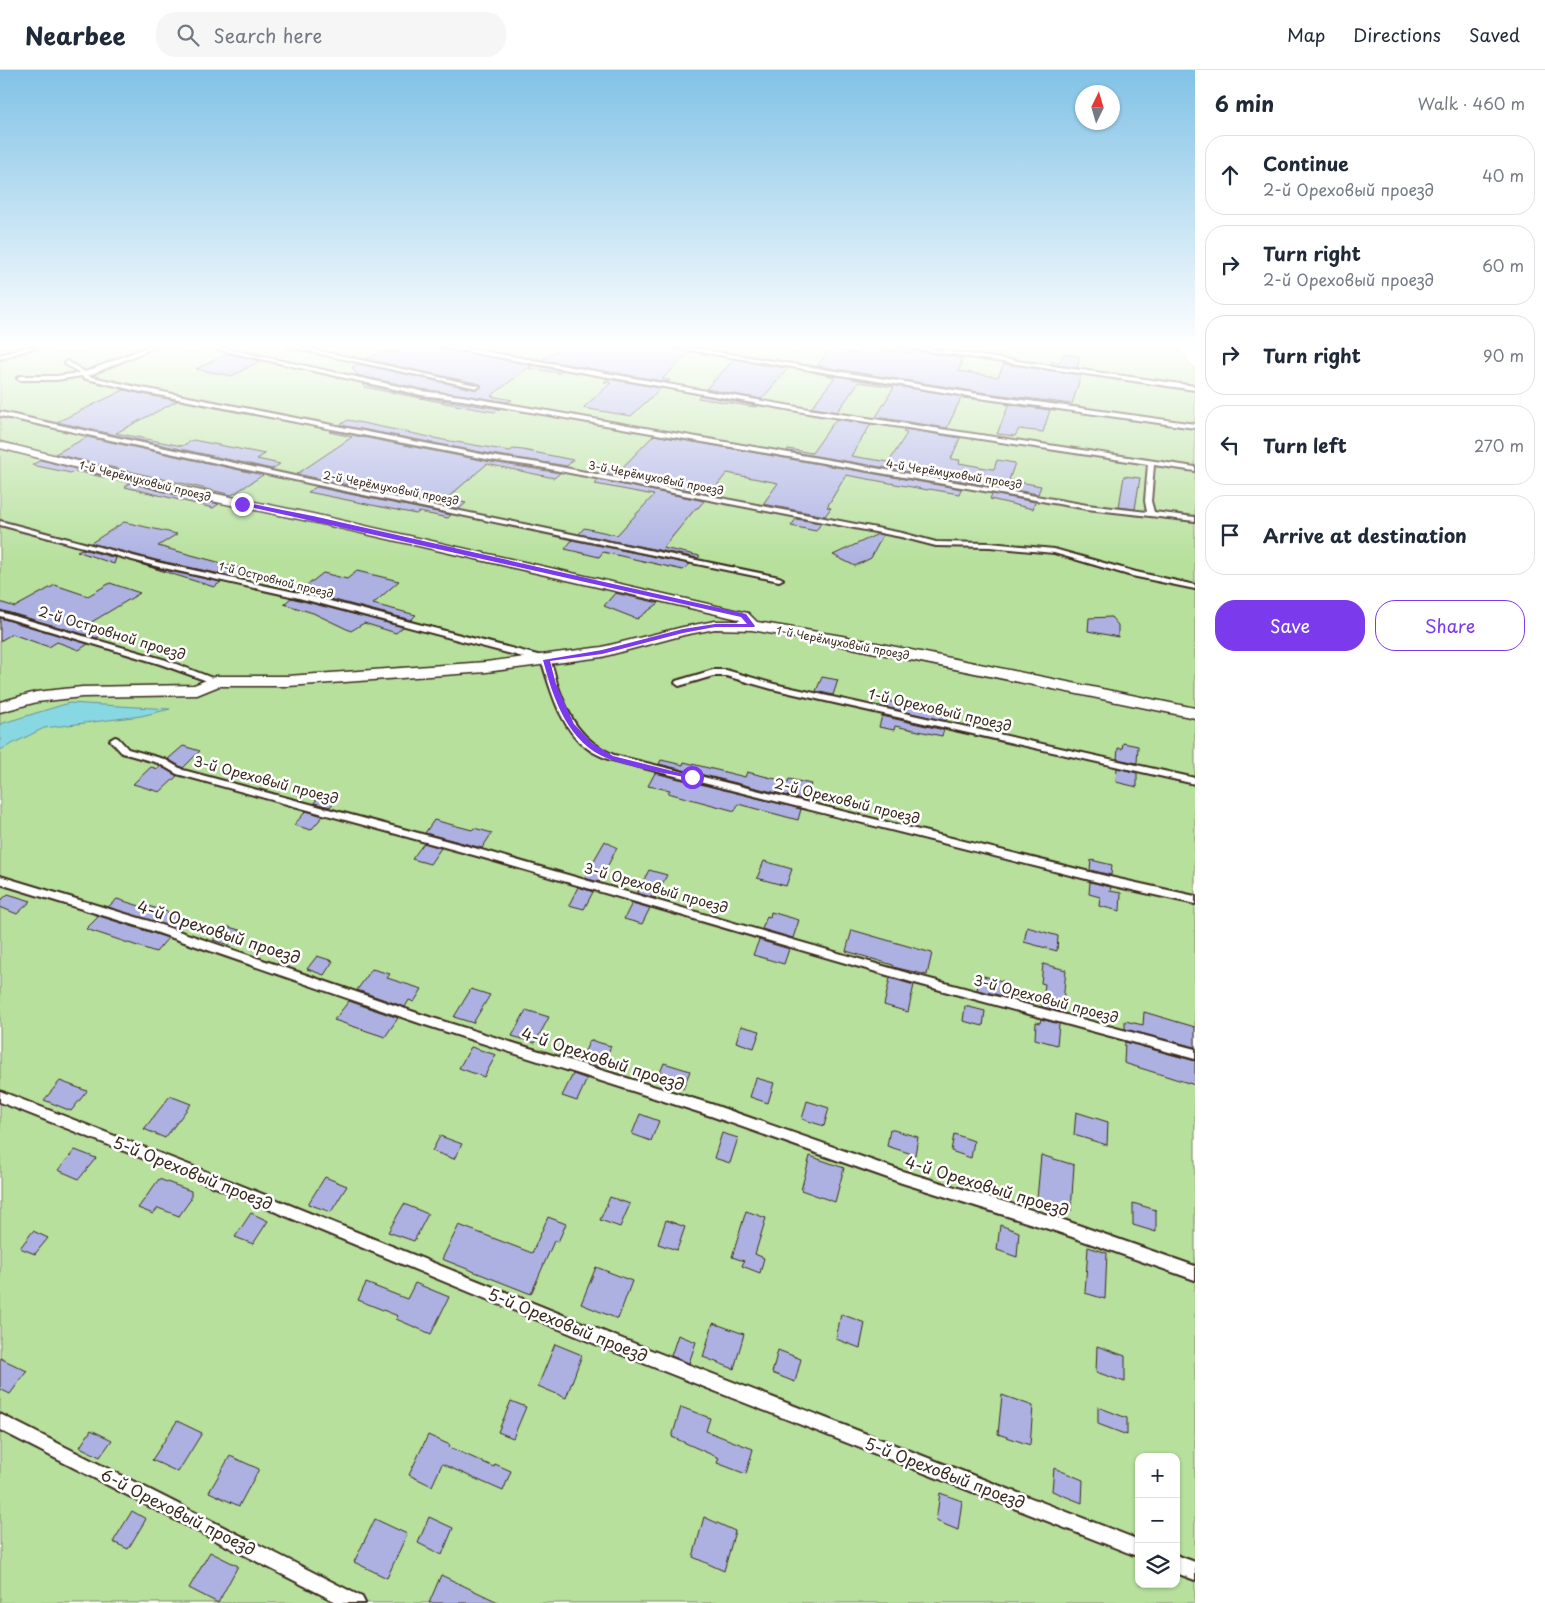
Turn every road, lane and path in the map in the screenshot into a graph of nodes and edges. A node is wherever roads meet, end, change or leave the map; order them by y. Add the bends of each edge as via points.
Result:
1 (21, 419) edge
2 (296, 419) edge
3 (580, 419) edge
4 (857, 419) edge
5 (1140, 419) edge
6 (1195, 426) edge
7 (0, 445) edge
8 (1152, 463) junction
9 (1195, 470) edge
10 (1151, 515) junction
11 (1195, 519) edge
12 (0, 523) edge
13 (779, 579) dead end
14 (1195, 588) edge
15 (0, 614) edge
16 (752, 626) junction
17 (546, 660) junction
18 (216, 681) junction
19 (679, 683) dead end
20 (0, 707) edge
21 (1195, 712) edge
22 (115, 740) dead end
23 (1195, 780) edge
24 (0, 880) edge
25 (1195, 900) edge
26 (1195, 1054) edge
27 (0, 1096) edge
28 (1195, 1272) edge
29 (0, 1422) edge
30 (1135, 1547) edge
31 (1180, 1565) edge
32 (1195, 1571) edge
33 (356, 1603) edge

1 - 13 lane, 2-й Черёмуховый проезд
2 - 14 lane, 3-й Черёмуховый проезд via 936,544 1054,551
3 - 10 lane, 4-й Черёмуховый проезд via 1087,507
4 - 8 lane
5 - 6 lane
7 - 16 street, 1-й Черёмуховый проезд via 183,491 743,616
8 - 9 lane
8 - 10 lane via 1148,501
10 - 11 lane, 4-й Черёмуховый проезд
12 - 17 lane, 1-й Островной проезд
15 - 18 lane, 2-й Островной проезд
16 - 17 street via 691,629 602,652
16 - 21 street, 1-й Черёмуховый проезд
17 - 18 street via 388,675 288,681
17 - 25 lane, 2-й Ореховый проезд via 571,725 590,745 611,758
18 - 20 street via 197,690 82,692 36,697
19 - 23 lane, 1-й Ореховый проезд via 713,673 726,673
22 - 26 lane, 3-й Ореховый проезд via 125,751 161,761 180,772 478,853 911,978
24 - 28 lane, 4-й Ореховый проезд via 145,924 422,1019 711,1110 902,1177
27 - 30 lane, 5-й Ореховый проезд via 597,1337
29 - 33 lane, 6-й Ореховый проезд
31 - 32 lane

